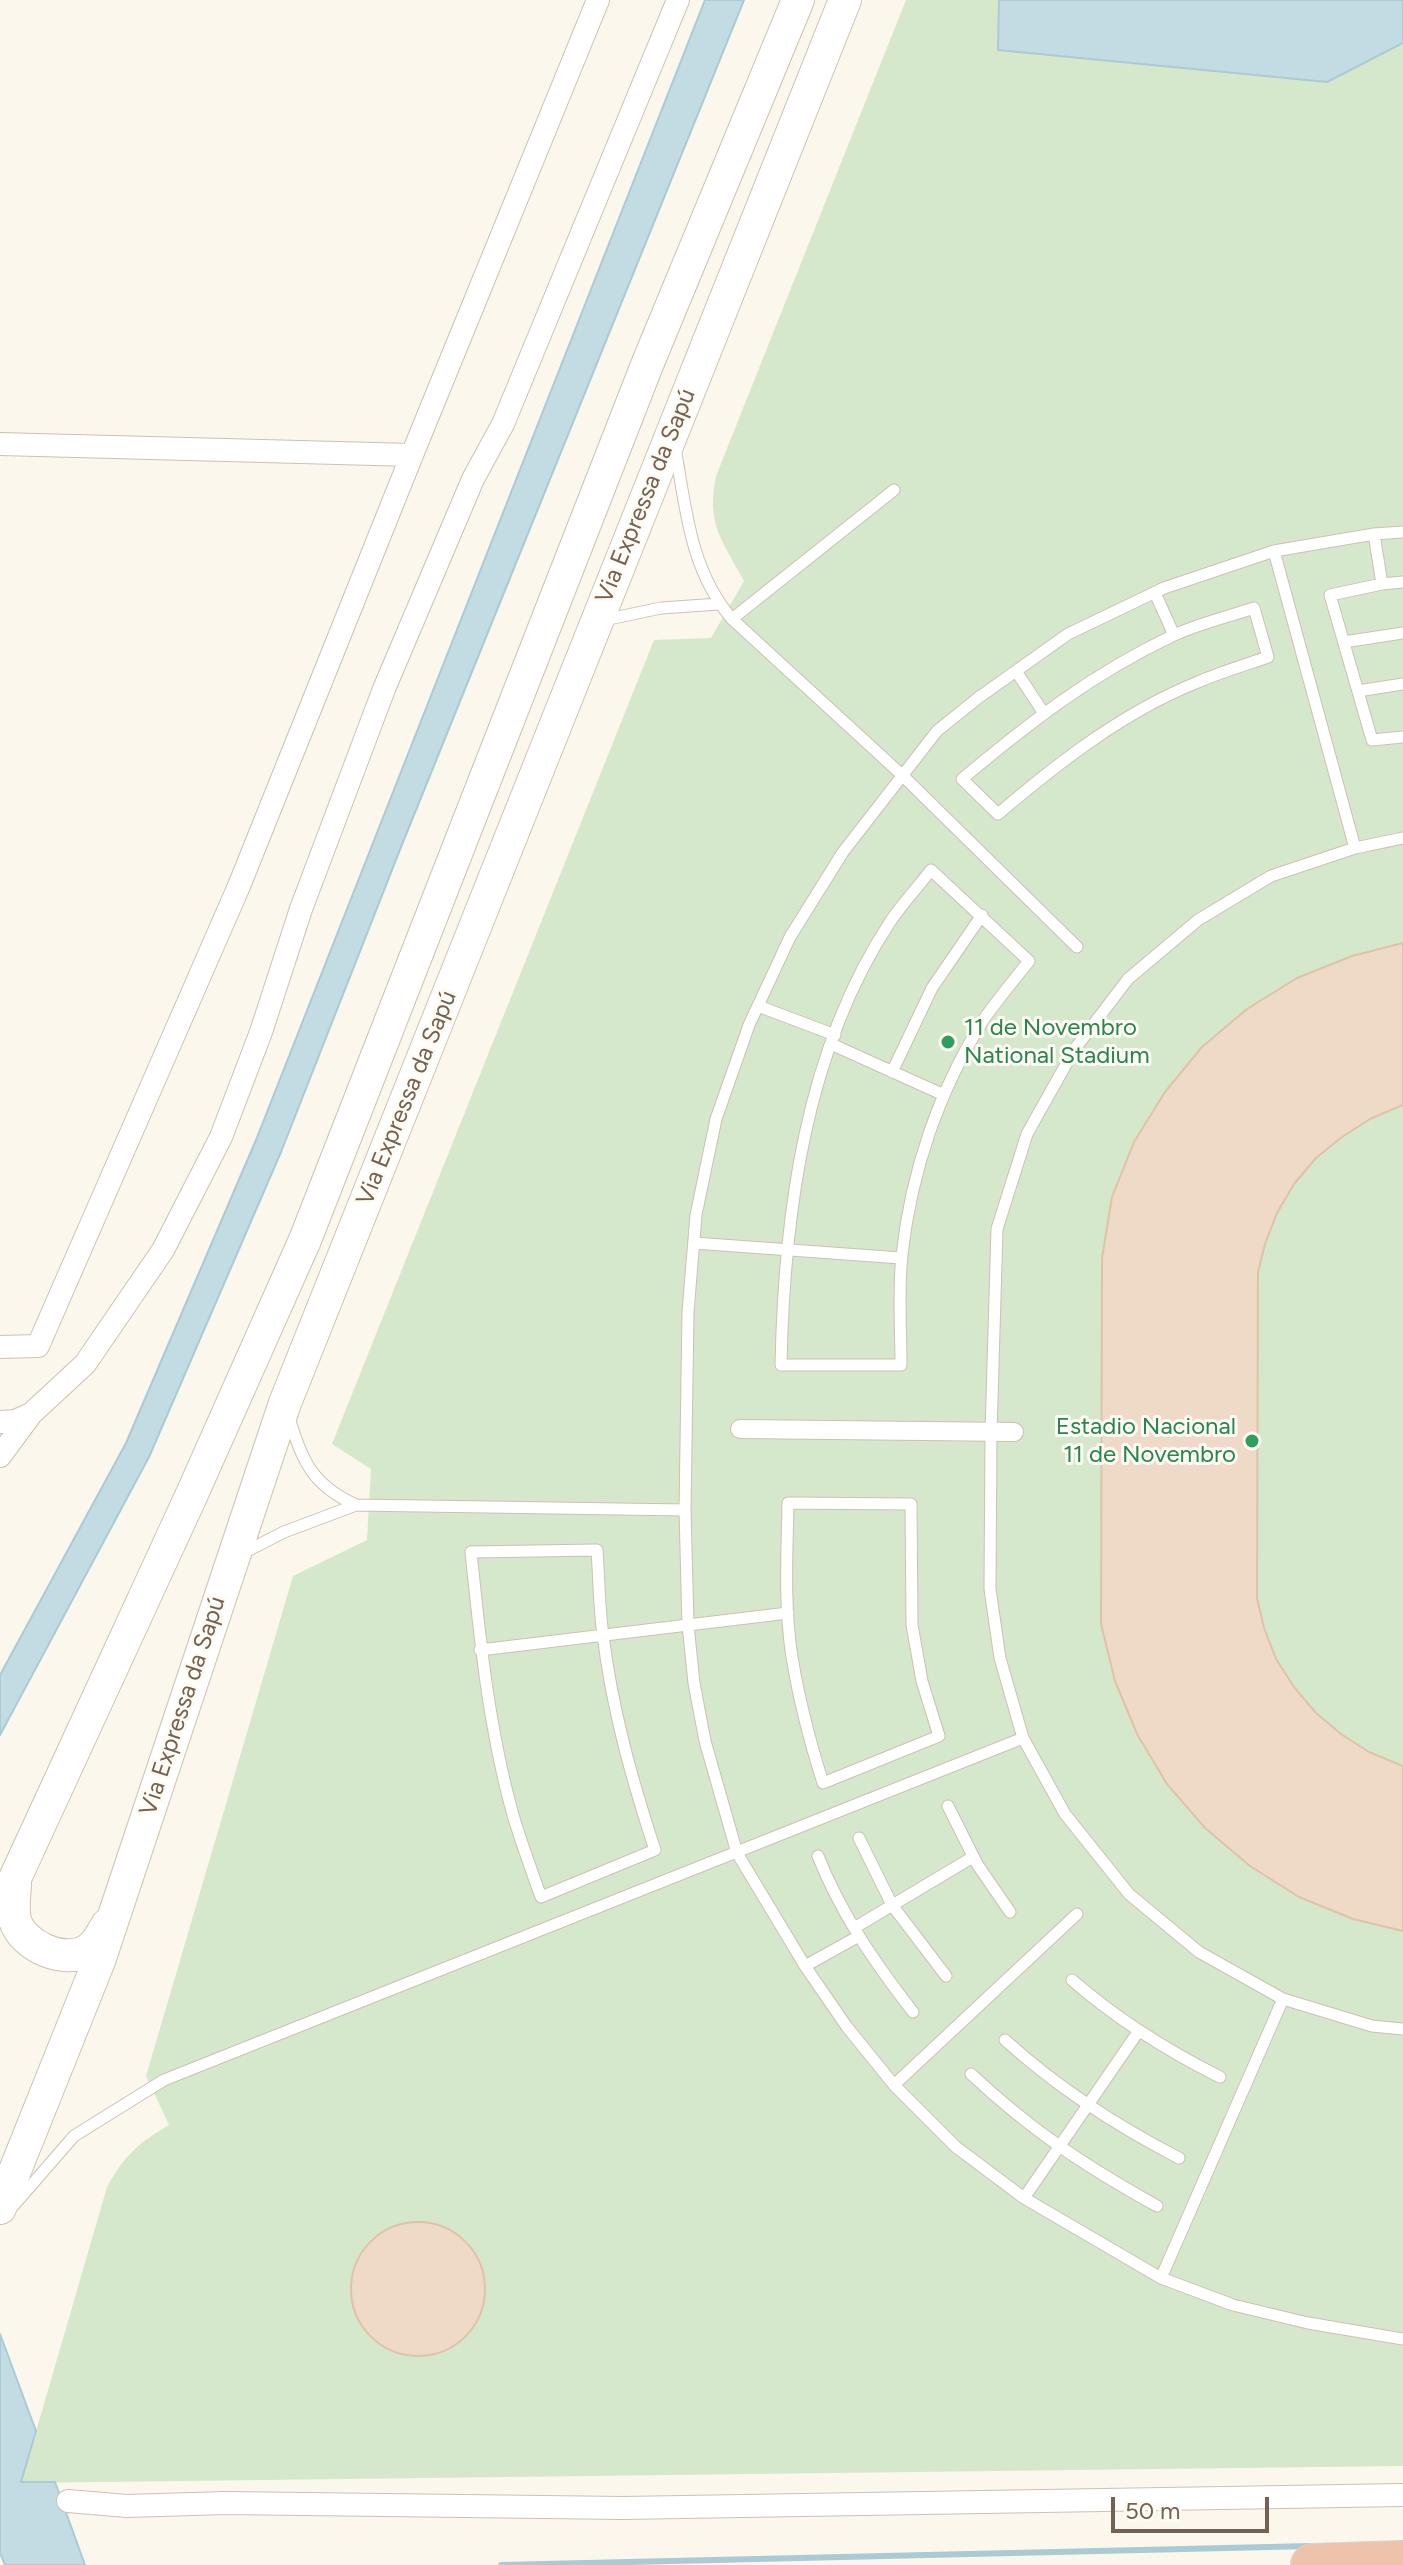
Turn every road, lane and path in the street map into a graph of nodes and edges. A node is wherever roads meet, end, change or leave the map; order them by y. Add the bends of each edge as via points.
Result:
1 (598, 0) edge
2 (678, 0) edge
3 (798, 0) edge
4 (845, 0) edge
5 (672, 429) junction
6 (0, 444) edge
7 (412, 455) junction
8 (894, 490) dead end
9 (1403, 532) edge
10 (1374, 534) junction
11 (1274, 551) junction
12 (1403, 582) edge
13 (1382, 584) junction
14 (1155, 593) junction
15 (719, 604) junction
16 (732, 619) junction
17 (596, 622) junction
18 (1403, 633) edge
19 (1174, 635) junction
20 (1344, 642) junction
21 (1016, 671) junction
22 (1403, 684) edge
23 (1358, 691) junction
24 (1043, 712) junction
25 (1403, 737) edge
26 (902, 775) junction
27 (1403, 838) edge
28 (1355, 848) junction
29 (982, 915) junction
30 (1077, 947) dead end
31 (758, 1006) junction
32 (833, 1040) junction
33 (892, 1072) junction
34 (944, 1095) junction
35 (694, 1243) junction
36 (787, 1250) junction
37 (901, 1258) junction
38 (0, 1347) edge
39 (285, 1403) junction
40 (31, 1414) junction
41 (0, 1422) edge
42 (740, 1429) dead end
43 (1014, 1432) dead end
44 (991, 1433) junction
45 (0, 1456) edge
46 (356, 1505) junction
47 (685, 1510) junction
48 (231, 1559) junction
49 (788, 1613) junction
50 (688, 1625) junction
51 (603, 1635) junction
52 (480, 1650) junction
53 (1023, 1738) junction
54 (948, 1806) dead end
55 (859, 1838) dead end
56 (737, 1853) junction
57 (818, 1856) dead end
58 (973, 1857) junction
59 (15, 1875) junction
60 (892, 1905) junction
61 (118, 1906) junction
62 (0, 1911) edge
63 (1010, 1912) dead end
64 (1077, 1914) dead end
65 (856, 1932) junction
66 (805, 1966) junction
67 (946, 1976) dead end
68 (1072, 1980) dead end
69 (1283, 1999) junction
70 (913, 2012) dead end
71 (1403, 2029) edge
72 (1138, 2032) junction
73 (1005, 2040) dead end
74 (971, 2074) dead end
75 (1220, 2077) dead end
76 (894, 2085) junction
77 (1088, 2106) junction
78 (1058, 2148) junction
79 (1179, 2158) dead end
80 (1024, 2198) junction
81 (1157, 2206) dead end
82 (0, 2208) edge
83 (0, 2221) edge
84 (1161, 2278) junction
85 (1403, 2339) edge
86 (1403, 2495) edge
87 (68, 2501) dead end
88 (1403, 2562) edge
89 (1312, 2565) edge

1 - 7 street
2 - 40 street via 503,424 473,479 384,689 221,1137 163,1250 103,1339 85,1364
3 - 59 main road, Via Expressa da Sapú via 647,365 305,1240
4 - 5 main road, Via Expressa da Sapú
5 - 15 lane via 690,539
5 - 17 main road, Via Expressa da Sapú
6 - 7 street
7 - 38 street via 239,886 38,1346
8 - 16 lane
9 - 10 lane
10 - 11 lane
10 - 13 lane
11 - 14 lane
11 - 28 lane
12 - 13 lane
13 - 20 lane via 1330,595
14 - 19 lane
14 - 21 lane via 1068,634
15 - 16 lane
15 - 17 lane via 661,608
16 - 26 lane
17 - 39 main road, Via Expressa da Sapú
18 - 20 lane
19 - 24 lane
19 - 24 lane via 1254,608 1268,657 1196,682 1126,718 1056,765 998,814 962,779
20 - 23 lane
21 - 24 lane
21 - 26 lane via 937,731
22 - 23 lane
23 - 25 lane via 1372,740
26 - 30 lane
26 - 31 lane via 843,852 790,937
27 - 28 lane
28 - 44 lane via 1271,876 1198,920 1128,979 1074,1050 1027,1134 997,1229
29 - 32 lane via 931,870 890,921 858,978
29 - 33 lane via 932,988
29 - 34 lane via 1029,961 984,1019
31 - 32 lane
31 - 35 lane via 716,1119
32 - 33 lane
32 - 36 lane via 799,1165
33 - 34 lane
34 - 37 lane via 922,1154
35 - 36 lane
35 - 47 lane
36 - 37 lane
36 - 37 lane via 781,1365 901,1365
39 - 46 lane via 307,1467 337,1496
39 - 48 main road, Via Expressa da Sapú
40 - 41 street
40 - 45 street
42 - 44 street
43 - 44 street
44 - 53 lane via 990,1589 1000,1658
46 - 47 lane
46 - 48 lane
47 - 50 lane
48 - 61 main road, Via Expressa da Sapú
49 - 49 lane via 800,1700 823,1783 939,1736 912,1625 911,1504 788,1503
49 - 50 lane
50 - 51 lane
50 - 56 lane via 705,1741
51 - 52 lane
51 - 52 lane via 597,1550 471,1552
51 - 52 lane via 632,1779 655,1850 541,1897 513,1814
53 - 56 lane
53 - 69 lane via 1065,1814 1129,1894 1199,1952
54 - 58 lane
55 - 60 lane
56 - 66 lane
56 - 83 lane via 164,2080 74,2136
57 - 65 lane via 833,1895
58 - 60 lane
58 - 63 lane
59 - 61 main road via 15,1920 37,1947 55,1953 87,1951
59 - 62 main road, Via Expressa da Sapú
60 - 65 lane
60 - 67 lane
61 - 82 main road, Via Expressa da Sapú
64 - 76 lane
65 - 66 lane
65 - 70 lane
66 - 76 lane
68 - 72 lane
69 - 71 lane via 1372,2026
69 - 84 lane
72 - 75 lane
72 - 77 lane
73 - 77 lane
74 - 78 lane
76 - 80 lane via 956,2147
77 - 78 lane
77 - 79 lane
78 - 80 lane
78 - 81 lane
80 - 84 lane
84 - 85 lane via 1233,2305
86 - 87 street via 623,2508 127,2506
88 - 89 highway

